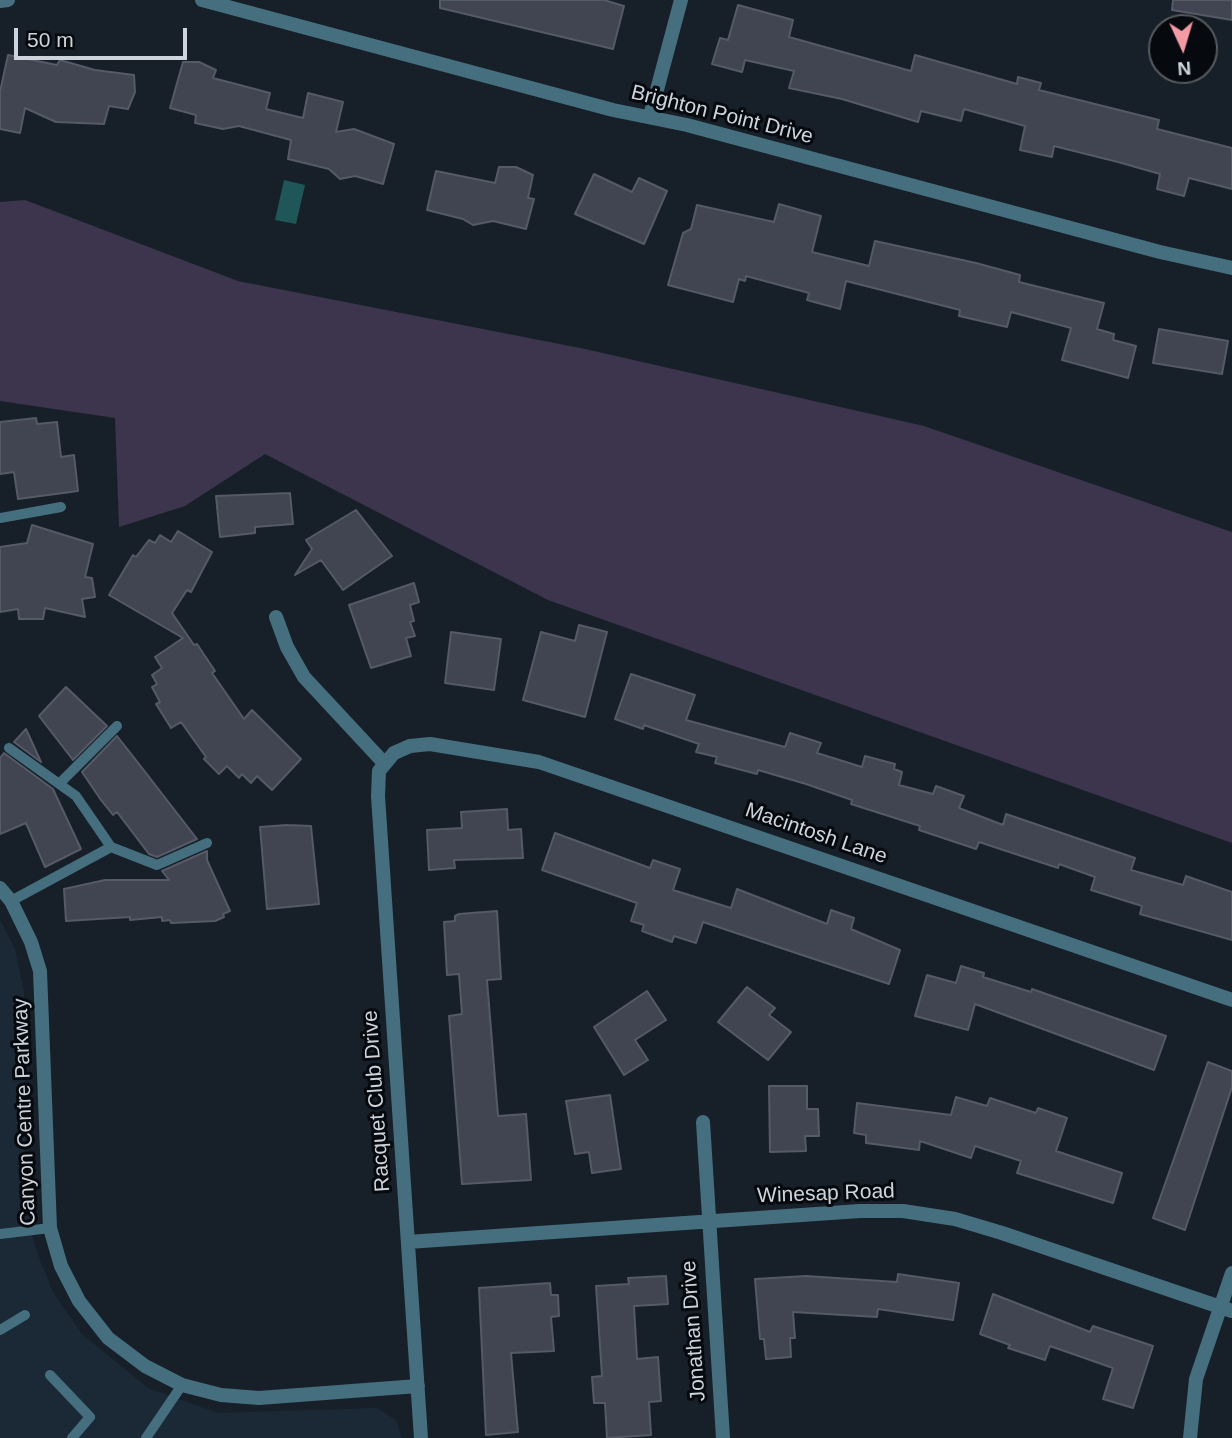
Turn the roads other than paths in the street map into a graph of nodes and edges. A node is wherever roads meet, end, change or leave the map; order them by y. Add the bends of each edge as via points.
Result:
1 (8, 0) edge
2 (202, 0) edge
3 (681, 0) edge
4 (0, 1) edge
5 (650, 116) junction
6 (1232, 268) edge
7 (61, 507) dead end
8 (0, 518) edge
9 (276, 617) dead end
10 (117, 726) dead end
11 (9, 748) dead end
12 (384, 763) junction
13 (60, 784) junction
14 (207, 843) dead end
15 (111, 846) junction
16 (0, 888) edge
17 (11, 901) junction
18 (1232, 1000) edge
19 (703, 1122) dead end
20 (707, 1221) junction
21 (50, 1227) junction
22 (0, 1234) edge
23 (408, 1242) junction
24 (1232, 1273) edge
25 (1226, 1310) edge
26 (25, 1315) dead end
27 (0, 1330) edge
28 (50, 1375) dead end
29 (182, 1385) junction
30 (418, 1386) junction
31 (72, 1438) edge
32 (146, 1438) edge
33 (421, 1438) edge
34 (723, 1438) edge
35 (1190, 1438) edge

1 - 4 street
2 - 5 street, Brighton Point Drive
3 - 5 street
5 - 6 street, Brighton Point Drive
7 - 8 lane
9 - 12 street via 304,677
10 - 13 lane
11 - 13 lane
12 - 18 street, Macintosh Lane via 410,746 430,744 539,762
12 - 23 street, Racquet Club Drive via 377,778
13 - 15 lane via 76,796
14 - 15 lane via 157,865
15 - 17 lane
16 - 17 street, Canyon Centre Parkway
17 - 21 street, Canyon Centre Parkway via 40,971
19 - 20 street, Jonathan Drive
20 - 23 street, Winesap Road
20 - 25 street, Winesap Road via 860,1211 904,1211 955,1219
20 - 34 street, Jonathan Drive
21 - 22 lane
21 - 29 street, Canyon Centre Parkway via 61,1266 79,1301 108,1338 145,1366
23 - 30 street, Racquet Club Drive
24 - 25 street
25 - 35 street via 1196,1378
26 - 27 lane
28 - 31 lane via 90,1417
29 - 30 street, Canyon Centre Parkway via 259,1398
29 - 32 lane
30 - 33 street, Racquet Club Drive

